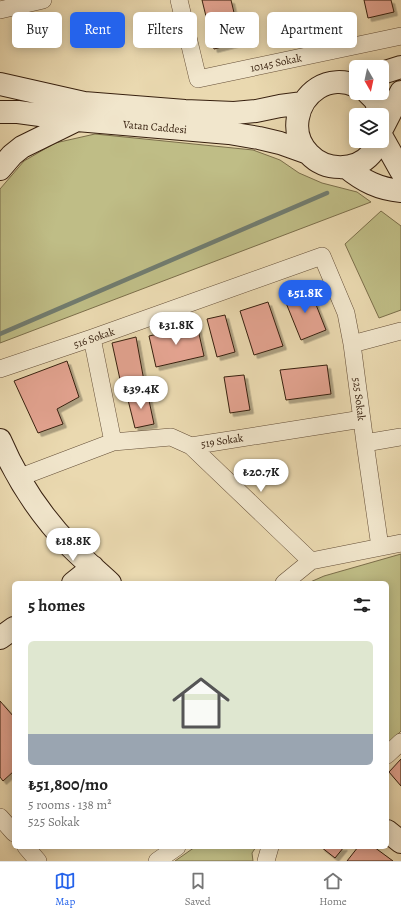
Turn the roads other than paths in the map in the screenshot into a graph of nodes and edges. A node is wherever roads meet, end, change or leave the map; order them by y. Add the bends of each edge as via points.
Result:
1 (43, 0) edge
2 (179, 0) edge
3 (23, 2) edge
4 (0, 10) edge
5 (401, 36) edge
6 (401, 68) edge
7 (389, 71) edge
8 (0, 84) edge
9 (349, 84) edge
10 (401, 92) edge
11 (303, 103) junction
12 (0, 112) edge
13 (389, 115) edge
14 (77, 120) junction
15 (389, 144) edge
16 (374, 148) edge
17 (308, 153) junction
18 (346, 167) junction
19 (0, 169) edge
20 (401, 171) edge
21 (401, 191) edge
22 (322, 256) joint
23 (401, 330) edge
24 (92, 338) junction
25 (352, 344) junction
26 (0, 369) edge
27 (362, 419) junction
28 (401, 437) edge
29 (0, 440) edge
30 (113, 442) junction
31 (365, 443) junction
32 (191, 446) junction
33 (18, 478) junction
34 (401, 543) edge
35 (380, 547) junction
36 (311, 561) junction
37 (93, 567) junction
38 (76, 581) edge
39 (108, 581) edge
40 (286, 581) edge
41 (12, 629) edge
42 (0, 638) edge
43 (401, 742) edge
44 (389, 753) edge
45 (4, 816) edge
46 (12, 830) edge
47 (389, 833) edge
48 (401, 842) edge
49 (28, 849) edge
50 (174, 849) edge
51 (269, 849) edge
52 (38, 861) edge
53 (157, 861) edge
54 (266, 861) edge

1 - 3 street
2 - 5 street, 10145 Sokak via 198,80
3 - 4 street
6 - 7 street
8 - 11 street, Vatan Caddesi via 84,103 185,111 234,113
9 - 11 street, Vatan Caddesi via 336,82 323,85
10 - 13 street
11 - 17 street, Vatan Caddesi via 297,129
12 - 14 street, Vatan Caddesi
14 - 17 street, Vatan Caddesi via 229,133 280,143
14 - 19 street via 22,147
15 - 20 street
16 - 18 street, Vatan Caddesi via 372,154 360,163
17 - 18 street, Vatan Caddesi via 318,162 331,167
18 - 21 street via 358,178 371,184
22 - 24 street, 516 Sokak
22 - 25 street, 525 Sokak via 346,313
23 - 25 street
24 - 26 street, 516 Sokak
24 - 30 street
25 - 27 street, 525 Sokak
27 - 31 street, 525 Sokak
27 - 32 street, 519 Sokak
28 - 31 street
29 - 33 street
30 - 32 street, 519 Sokak via 171,437
30 - 33 street, 519 Sokak
31 - 35 street, 525 Sokak
32 - 36 street
33 - 37 street via 42,513 71,547
34 - 35 street
35 - 36 street
36 - 40 street
37 - 38 street
37 - 39 street
41 - 42 street
43 - 44 street
45 - 46 street
47 - 48 street
49 - 52 street
50 - 53 street
51 - 54 street

